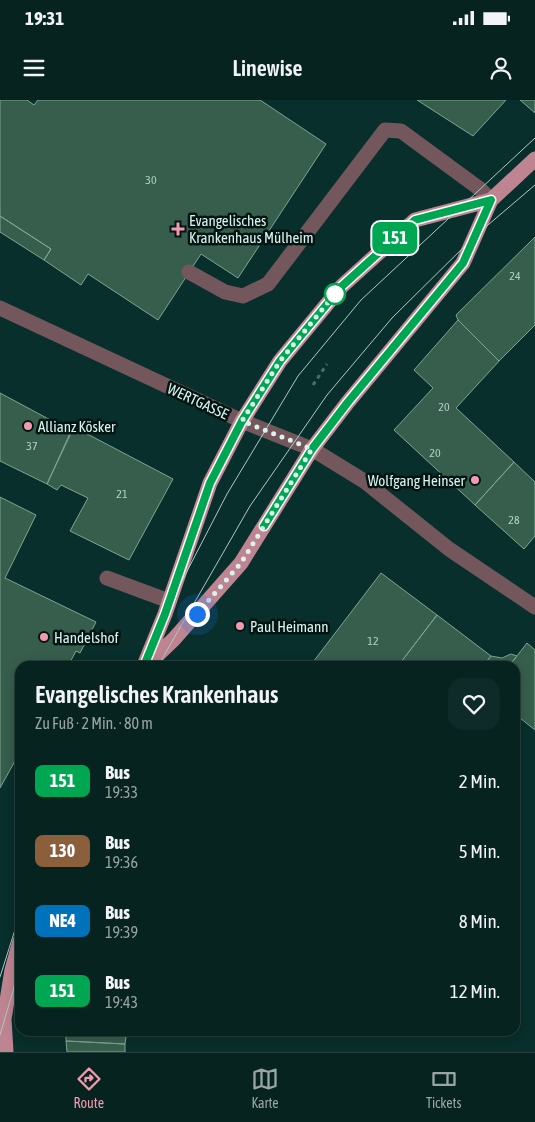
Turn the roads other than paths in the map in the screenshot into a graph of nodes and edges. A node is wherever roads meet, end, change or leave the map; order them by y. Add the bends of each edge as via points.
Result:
1 (535, 159) edge
2 (491, 200) junction
3 (189, 272) dead end
4 (0, 308) edge
5 (242, 421) junction
6 (312, 449) junction
7 (107, 578) dead end
8 (169, 601) junction
9 (535, 607) edge
10 (147, 661) edge
11 (150, 661) edge
12 (15, 959) edge
13 (2, 1019) edge
14 (6, 1052) edge

1 - 2 main road
2 - 3 street via 401,131 385,130 268,284 243,296 225,292
2 - 5 main road via 415,220 342,286 280,361
2 - 6 main road via 463,263
4 - 5 street, WERTGASSE
5 - 6 street, WERTGASSE
5 - 8 main road via 210,483
6 - 9 street, WERTGASSE via 364,481 449,549
6 - 11 main road via 241,563
7 - 8 street
8 - 10 main road
12 - 13 main road
13 - 14 main road

